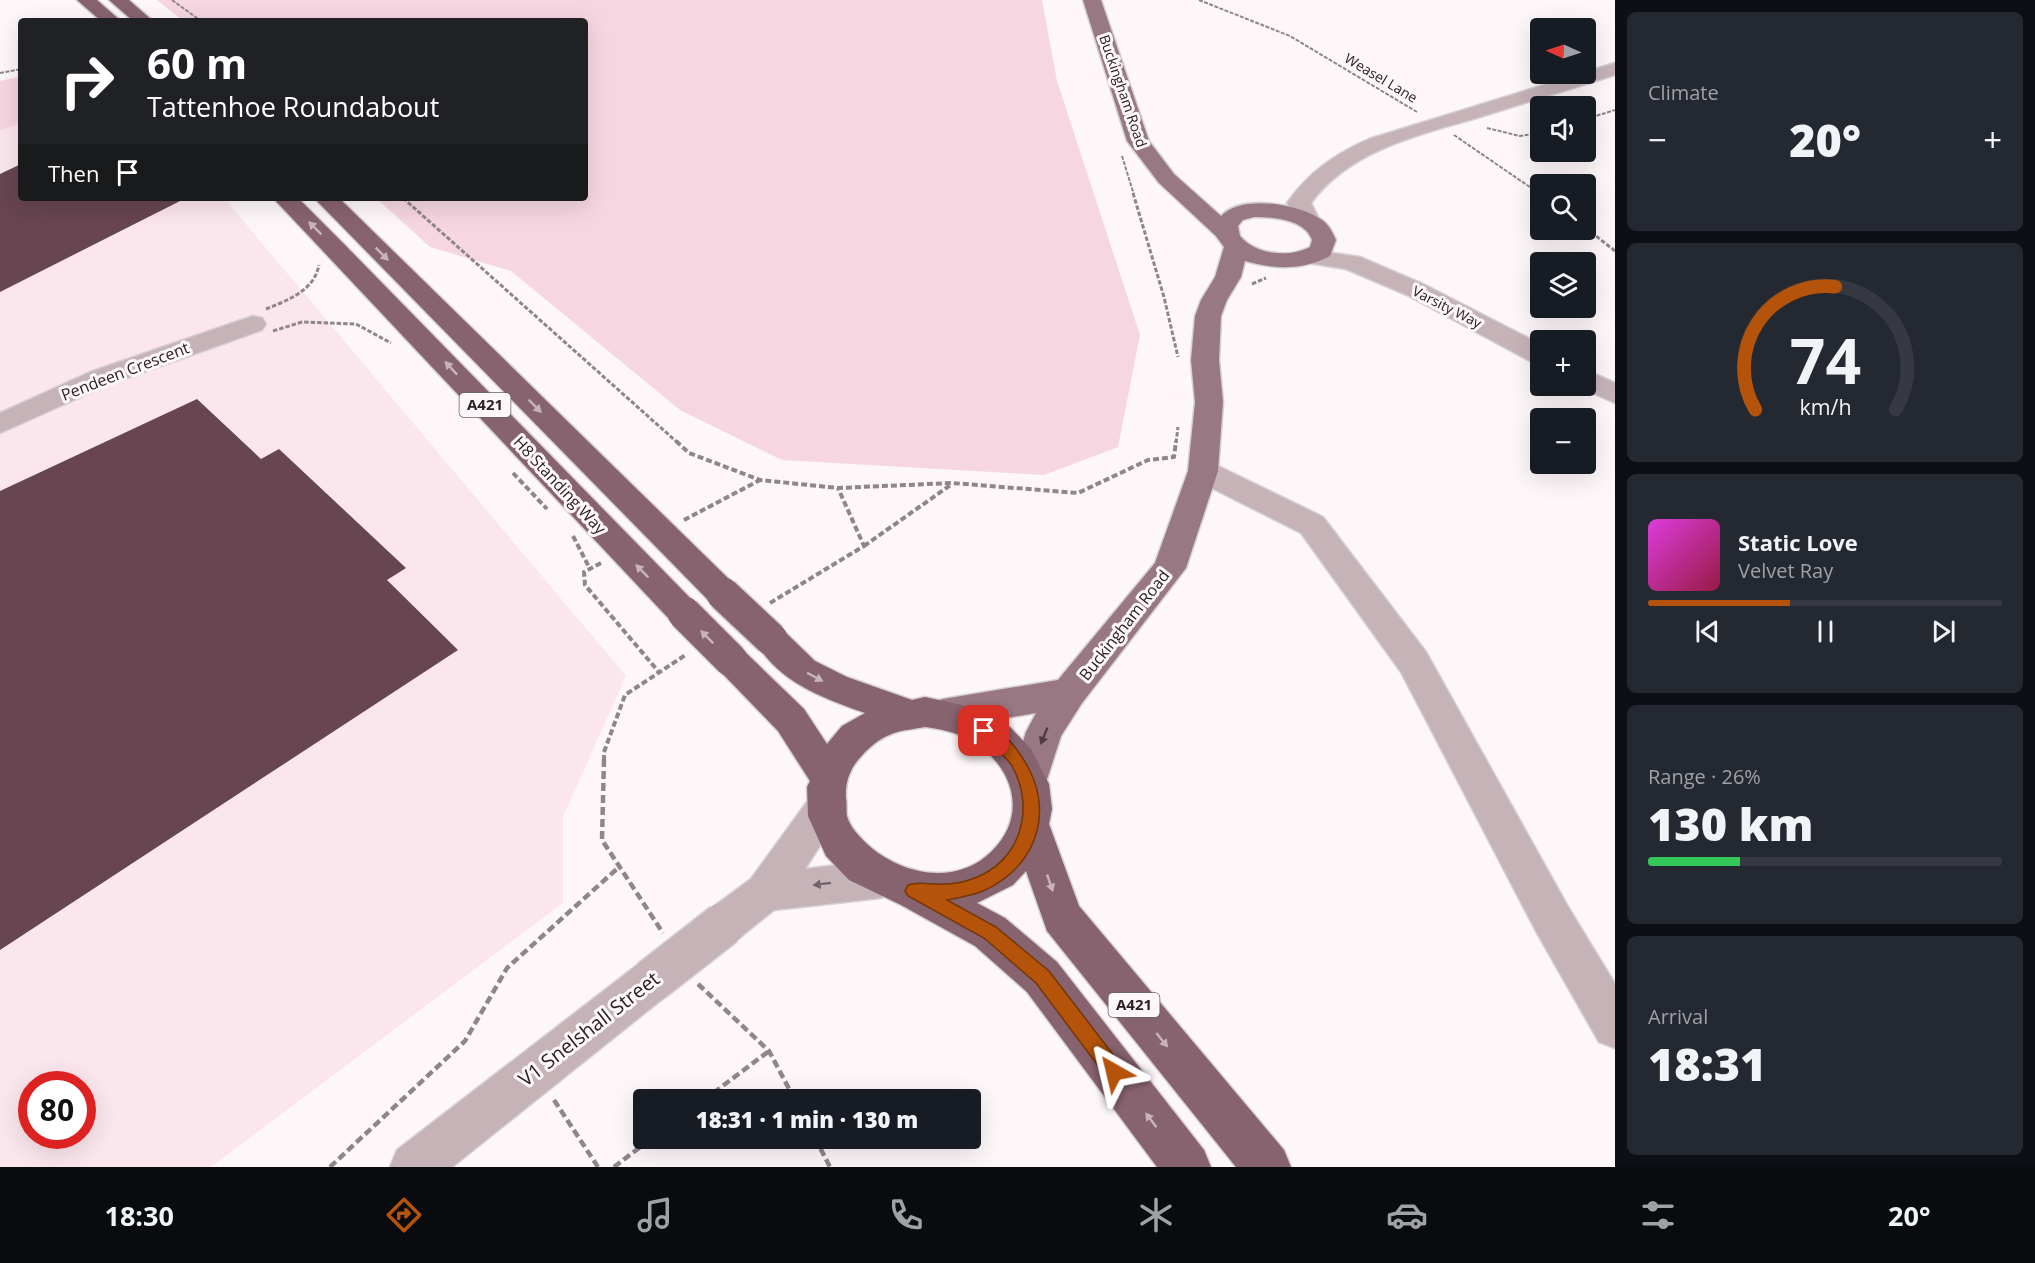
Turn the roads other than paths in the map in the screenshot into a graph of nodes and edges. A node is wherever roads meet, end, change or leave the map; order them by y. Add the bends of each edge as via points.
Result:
1 (86, 0) edge
2 (118, 0) edge
3 (1092, 0) edge
4 (108, 18) edge
5 (140, 18) edge
6 (1615, 69) edge
7 (288, 201) edge
8 (329, 201) edge
9 (1190, 202) junction
10 (1243, 212) junction
11 (1311, 230) junction
12 (1230, 238) junction
13 (1273, 269) junction
14 (1238, 283) junction
15 (253, 324) road end
16 (1530, 350) edge
17 (1596, 384) edge
18 (1615, 394) edge
19 (0, 424) edge
20 (1203, 471) junction
21 (1069, 693) junction
22 (925, 714) junction
23 (1029, 783) junction
24 (827, 792) junction
25 (1030, 827) junction
26 (897, 885) junction
27 (765, 892) junction
28 (1615, 1026) edge
29 (414, 1167) edge
30 (1187, 1167) edge
31 (1267, 1167) edge

1 - 4 highway
2 - 5 highway
3 - 9 main road, Buckingham Road via 1138,141 1156,167
6 - 11 street via 1442,127 1391,137 1333,166 1314,181
24 -> 7 highway, H8 Standing Way / A421, bridge via 791,720 623,552
8 -> 22 highway, A421, bridge via 723,594 769,622 803,670 834,687
9 - 10 main road
9 - 12 main road, Buckingham Road
10 - 11 main road via 1275,211
10 - 12 main road via 1229,219
11 - 13 main road via 1297,261
11 - 16 street, Varsity Way via 1351,262 1416,290
12 - 13 main road
12 - 14 main road, Buckingham Road
13 - 14 main road
14 - 20 main road, Buckingham Road via 1214,300 1206,330 1209,402
15 - 19 street, Pendeen Crescent via 100,378
17 - 18 street
20 - 21 main road, Buckingham Road via 1170,568
20 - 28 street via 1312,525 1407,652 1552,919
21 - 22 main road, Buckingham Road
21 -> 23 main road, Buckingham Road via 1044,732
22 - 23 highway, A421 via 971,723 996,738 1016,759
22 - 24 highway via 880,720 857,734 839,753
23 - 25 highway, A421 via 1033,806
24 - 26 highway, A421 via 835,835 854,860
24 - 27 street, V1 Snelshall Street
25 - 26 highway, A421 via 1020,852 1001,872 975,886 945,892
25 -> 31 highway, A421 via 1062,917
26 -> 27 street via 823,884
30 -> 26 highway, A421 via 1042,977 990,932
27 - 29 street, V1 Snelshall Street, bridge via 724,924 671,977 535,1070

